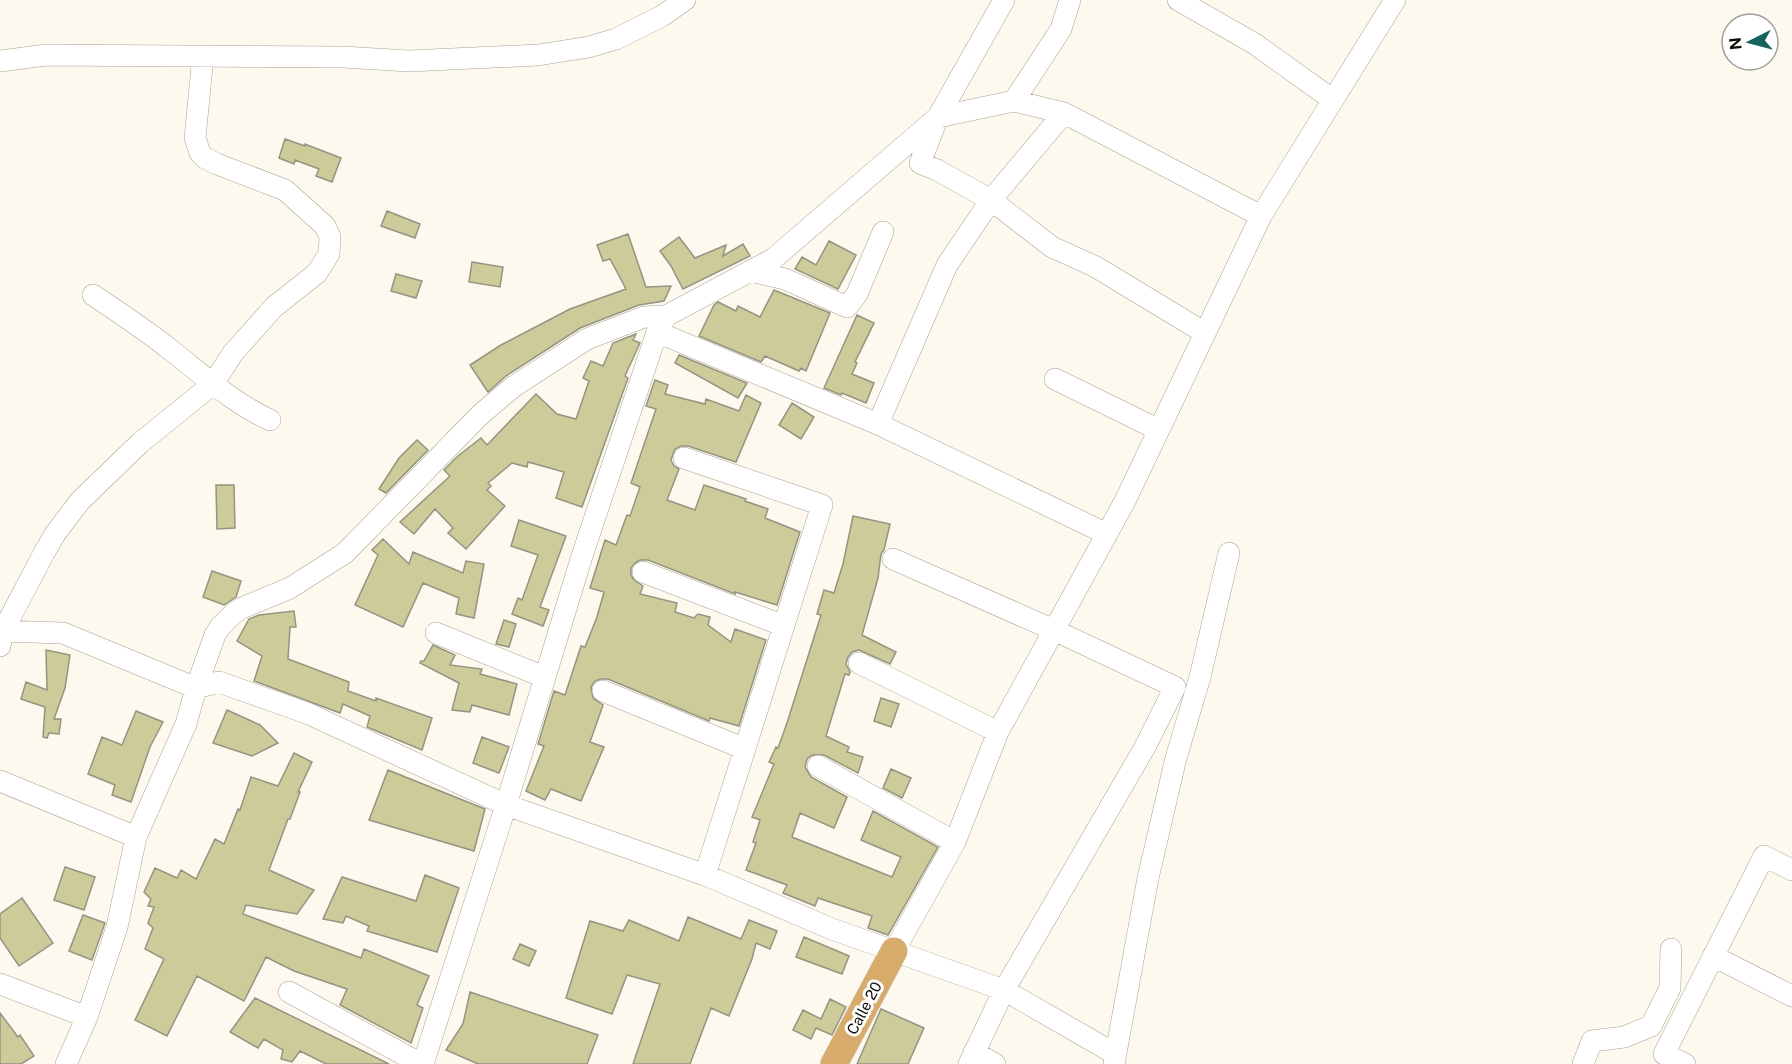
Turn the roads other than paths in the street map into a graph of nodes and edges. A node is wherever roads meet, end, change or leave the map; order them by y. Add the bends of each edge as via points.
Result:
1 (685, 0) edge
2 (1004, 0) edge
3 (1070, 0) edge
4 (1178, 0) edge
5 (1395, 0) edge
6 (203, 56) junction
7 (0, 61) edge
8 (1333, 100) junction
9 (1014, 101) junction
10 (1065, 113) junction
11 (938, 117) junction
12 (992, 200) junction
13 (1261, 216) junction
14 (883, 232) dead end
15 (750, 271) junction
16 (93, 295) dead end
17 (662, 324) junction
18 (1205, 333) junction
19 (1055, 380) dead end
20 (213, 384) junction
21 (270, 420) dead end
22 (878, 424) junction
23 (1159, 430) junction
24 (684, 458) dead end
25 (1107, 534) junction
26 (1229, 553) dead end
27 (893, 559) dead end
28 (643, 572) dead end
29 (784, 626) junction
30 (1054, 630) junction
31 (436, 633) dead end
32 (1, 636) edge
33 (858, 663) dead end
34 (544, 677) junction
35 (196, 688) junction
36 (603, 691) dead end
37 (998, 732) junction
38 (745, 749) junction
39 (818, 766) dead end
40 (0, 780) edge
41 (506, 805) junction
42 (136, 837) junction
43 (955, 842) junction
44 (1792, 870) edge
45 (705, 875) junction
46 (1671, 949) dead end
47 (894, 951) junction
48 (1713, 956) junction
49 (0, 984) edge
50 (1004, 990) junction
51 (289, 992) dead end
52 (1792, 996) edge
53 (87, 1017) junction
54 (1112, 1057) edge
55 (971, 1058) edge
56 (74, 1061) edge
57 (422, 1064) edge
58 (834, 1064) edge
59 (995, 1064) edge
60 (1583, 1064) edge
61 (1684, 1064) edge

1 - 6 street via 616,39 538,55 409,60
2 - 11 street
3 - 9 street via 1061,28
4 - 8 street via 1256,44
5 - 8 street
6 - 7 street via 46,55
6 - 20 street via 195,138 200,153 217,164 285,190 325,226 330,237 329,254 317,273 274,307 233,353
8 - 13 street
9 - 10 street
9 - 11 street
10 - 12 street
10 - 13 street
11 - 12 street via 920,163
11 - 15 street via 774,259
12 - 18 street via 1052,247 1096,267
12 - 22 street via 946,265
13 - 18 street
14 - 15 street via 857,294 847,307 785,279
15 - 17 street
16 - 20 street
17 - 22 street
17 - 34 street
17 - 35 street via 644,318 587,339 513,387 480,415 345,553 300,582 242,608 226,620 215,635
18 - 23 street
19 - 23 street
20 - 21 street
20 - 32 street via 140,443 80,501 50,543
22 - 25 street
23 - 25 street
24 - 29 street via 822,506
25 - 30 street
26 - 54 street via 1148,878
27 - 30 street
28 - 29 street
29 - 38 street
30 - 37 street
30 - 50 street via 1175,687 1145,747
31 - 34 street
32 - 35 street via 63,633
33 - 37 street
34 - 41 street
35 - 41 street via 219,682 309,714
35 - 42 street via 186,724
36 - 38 street
37 - 43 street
38 - 45 street
39 - 43 street
40 - 42 street
41 - 45 street
41 - 57 street
42 - 53 street via 117,927
43 - 47 street
44 - 48 street via 1764,856
45 - 47 street
46 - 60 street via 1670,988 1652,1026 1624,1037 1592,1041
47 - 50 street
47 - 58 main road, Calle 20
48 - 52 street
48 - 61 street via 1664,1054
49 - 53 street
50 - 54 street
50 - 55 street
51 - 57 street
53 - 56 street
55 - 59 street

